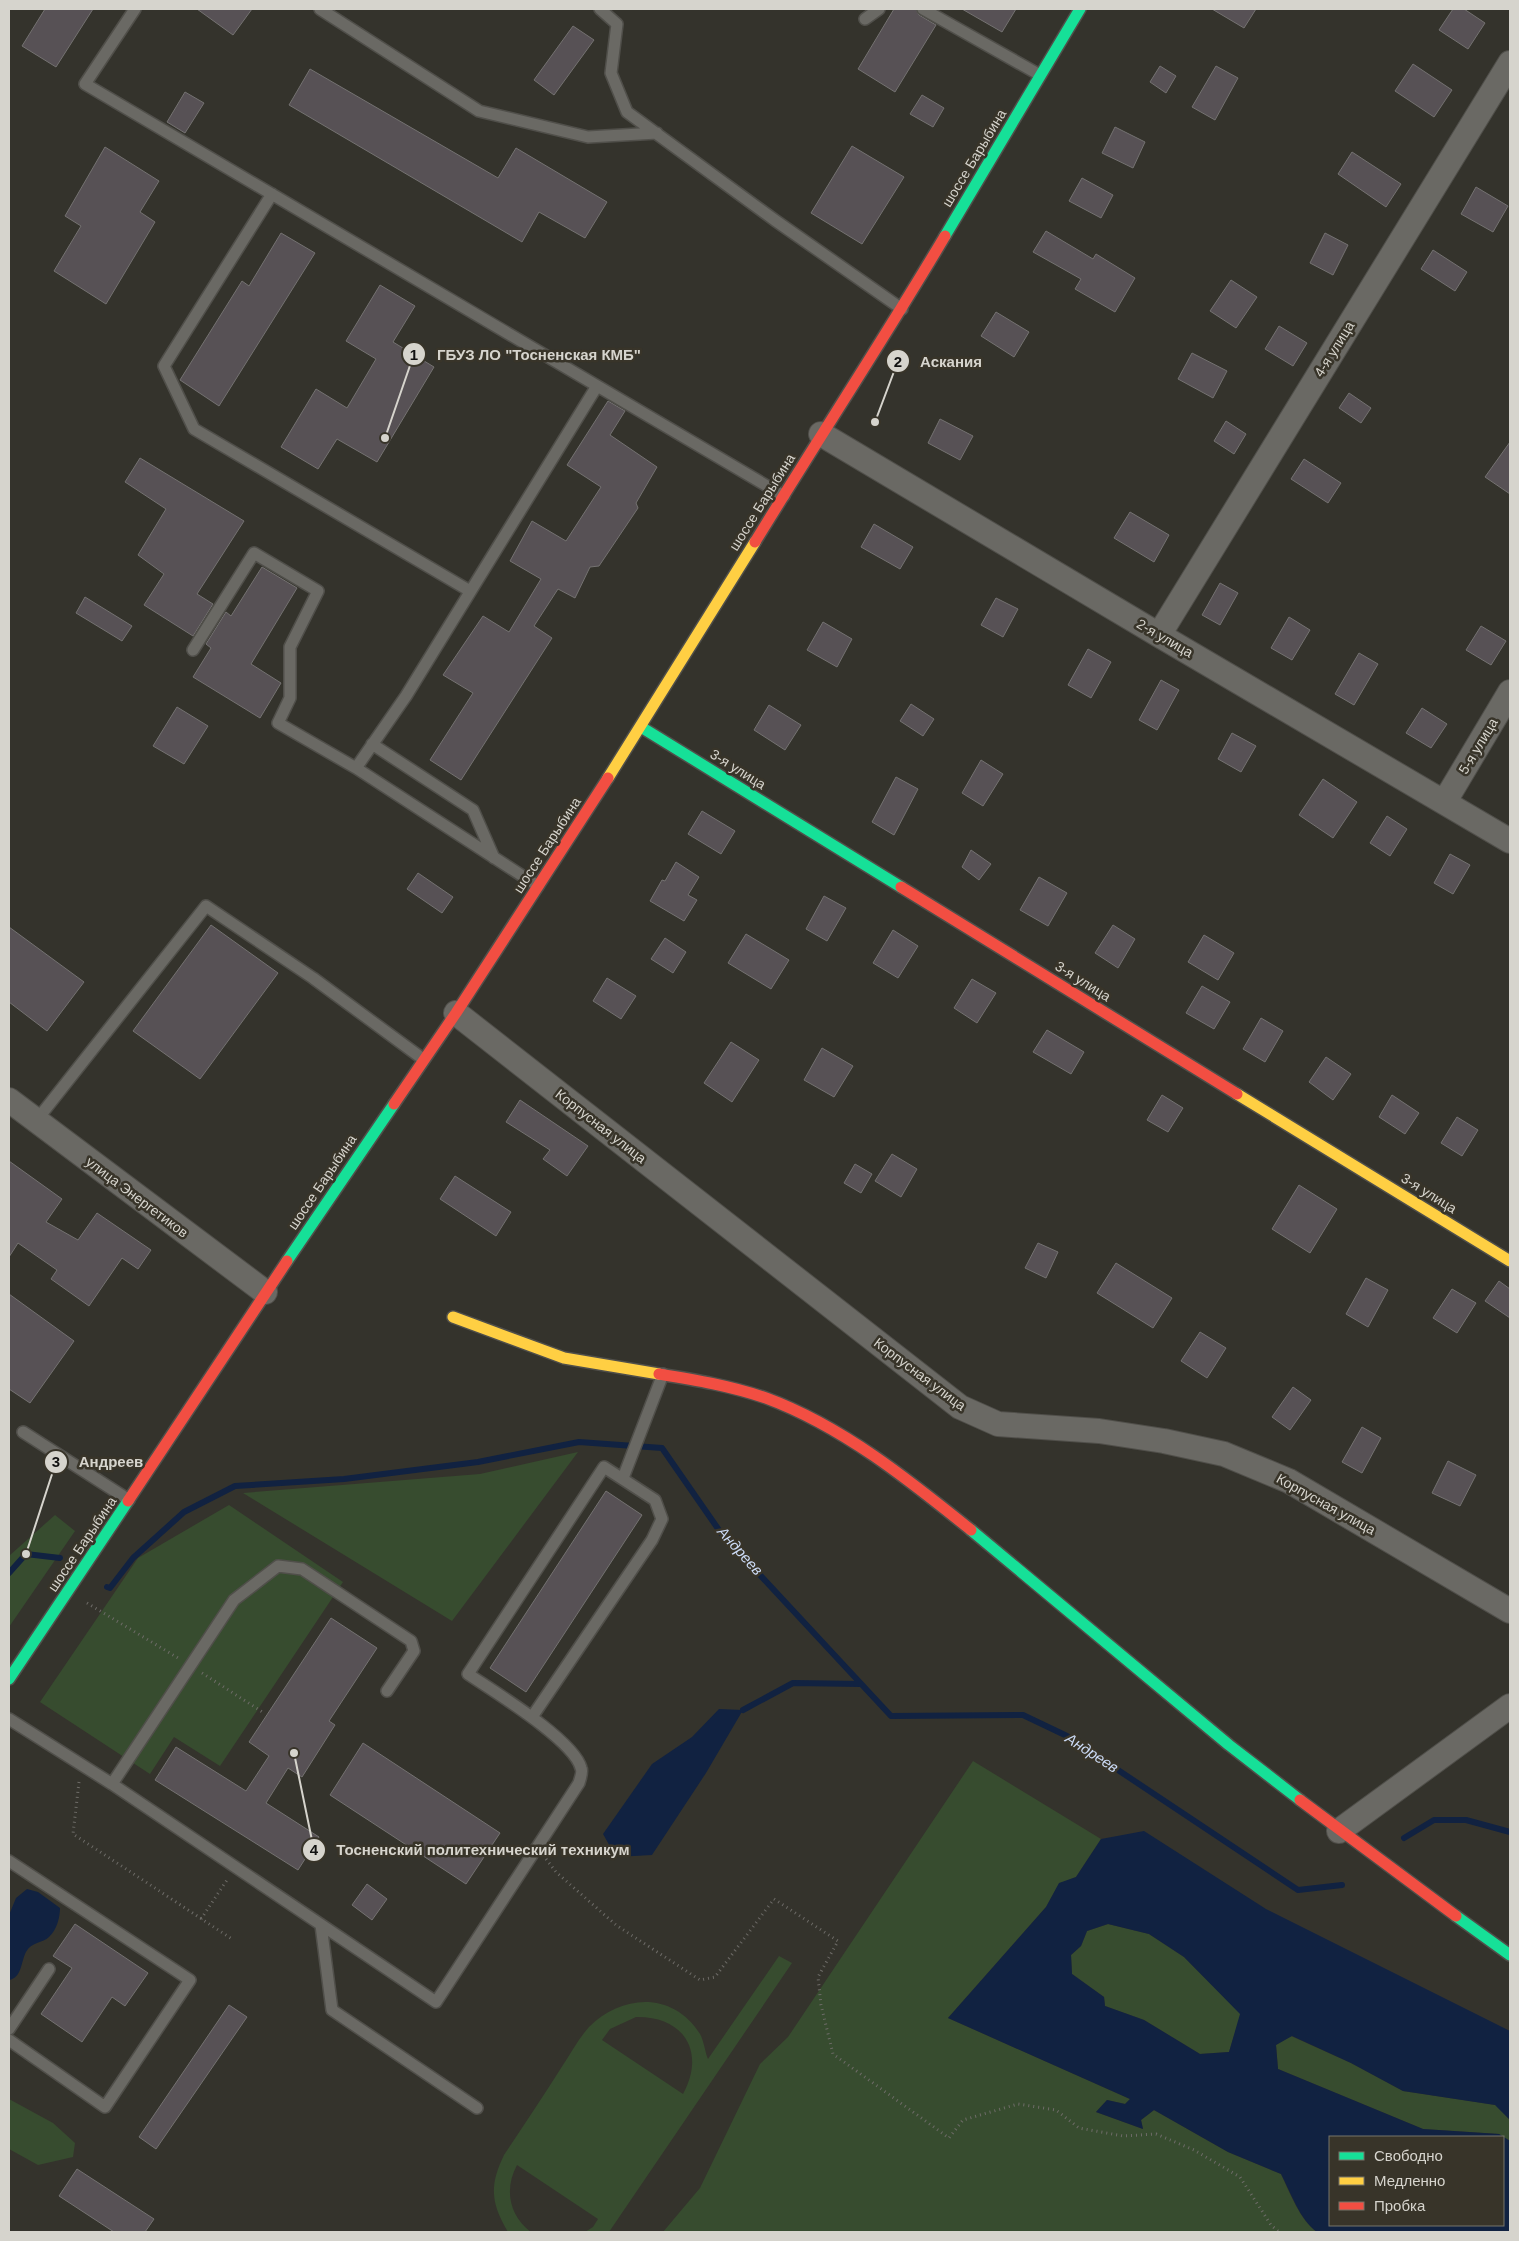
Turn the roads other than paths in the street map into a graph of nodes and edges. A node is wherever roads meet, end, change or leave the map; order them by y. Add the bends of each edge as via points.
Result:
1 (135, 9) edge
2 (320, 9) edge
3 (600, 9) edge
4 (879, 9) edge
5 (923, 9) edge
6 (1080, 9) edge
7 (865, 19) dead end
8 (1510, 63) edge
9 (1040, 75) junction
10 (656, 133) junction
11 (272, 194) junction
12 (902, 308) junction
13 (597, 386) junction
14 (821, 434) junction
15 (784, 496) junction
16 (470, 591) junction
17 (1159, 635) junction
18 (193, 650) dead end
19 (1510, 692) edge
20 (641, 727) junction
21 (372, 744) junction
22 (356, 768) junction
23 (1445, 801) junction
24 (1510, 841) edge
25 (494, 858) junction
26 (538, 886) junction
27 (456, 1013) junction
28 (423, 1059) junction
29 (9, 1100) edge
30 (36, 1121) junction
31 (1510, 1261) edge
32 (265, 1292) junction
33 (453, 1317) dead end
34 (664, 1374) junction
35 (23, 1432) dead end
36 (623, 1478) junction
37 (130, 1500) junction
38 (1510, 1611) edge
39 (9, 1679) edge
40 (388, 1691) dead end
41 (1510, 1706) edge
42 (532, 1717) junction
43 (9, 1719) edge
44 (112, 1784) junction
45 (1339, 1830) junction
46 (9, 1861) edge
47 (321, 1925) junction
48 (1510, 1955) edge
49 (50, 1969) dead end
50 (9, 2029) edge
51 (9, 2040) edge
52 (477, 2108) dead end

1 - 11 lane via 85,84
2 - 10 lane via 479,111 588,137
3 - 10 lane via 617,24 611,73 627,112
4 - 7 lane
5 - 9 lane
6 - 9 street, шоссе Барыбина
8 - 17 street, 4-я улица
9 - 12 street, шоссе Барыбина
10 - 12 lane
11 - 13 lane
11 - 16 lane via 164,366 194,429
12 - 14 street, шоссе Барыбина
13 - 15 lane
13 - 16 lane
14 - 15 street, шоссе Барыбина
14 - 17 street, 2-я улица
15 - 20 street, шоссе Барыбина
16 - 21 lane via 406,696
17 - 23 street, 2-я улица
18 - 22 lane via 254,553 318,591 290,647 290,698 278,723
19 - 23 street, 5-я улица
20 - 26 street, шоссе Барыбина
20 - 31 street, 3-я улица
21 - 22 lane
21 - 25 lane via 473,810
22 - 25 lane
23 - 24 street, 2-я улица
25 - 26 lane
26 - 27 street, шоссе Барыбина
27 - 28 street, шоссе Барыбина
27 - 38 street, Корпусная улица via 960,1407 998,1424 1099,1431 1224,1454 1289,1481
28 - 30 lane via 313,978 206,906
28 - 32 street, шоссе Барыбина
29 - 30 street, улица Энергетиков
30 - 32 street, улица Энергетиков
32 - 37 street, шоссе Барыбина
33 - 34 street via 564,1358
34 - 36 lane
34 - 45 street via 728,1386 768,1399 815,1421 870,1453 942,1506 1229,1745
35 - 37 lane
36 - 42 lane via 655,1500 662,1518 652,1540
36 - 42 lane via 604,1467 468,1674
37 - 39 street, шоссе Барыбина
40 - 44 lane via 414,1651 411,1641 302,1569 278,1566 234,1600
41 - 45 street
42 - 47 lane via 573,1753 582,1769 580,1783 436,2002
43 - 44 lane
44 - 47 lane
45 - 48 street
46 - 51 lane via 190,1980 105,2107
47 - 52 lane via 332,2010
49 - 50 lane

